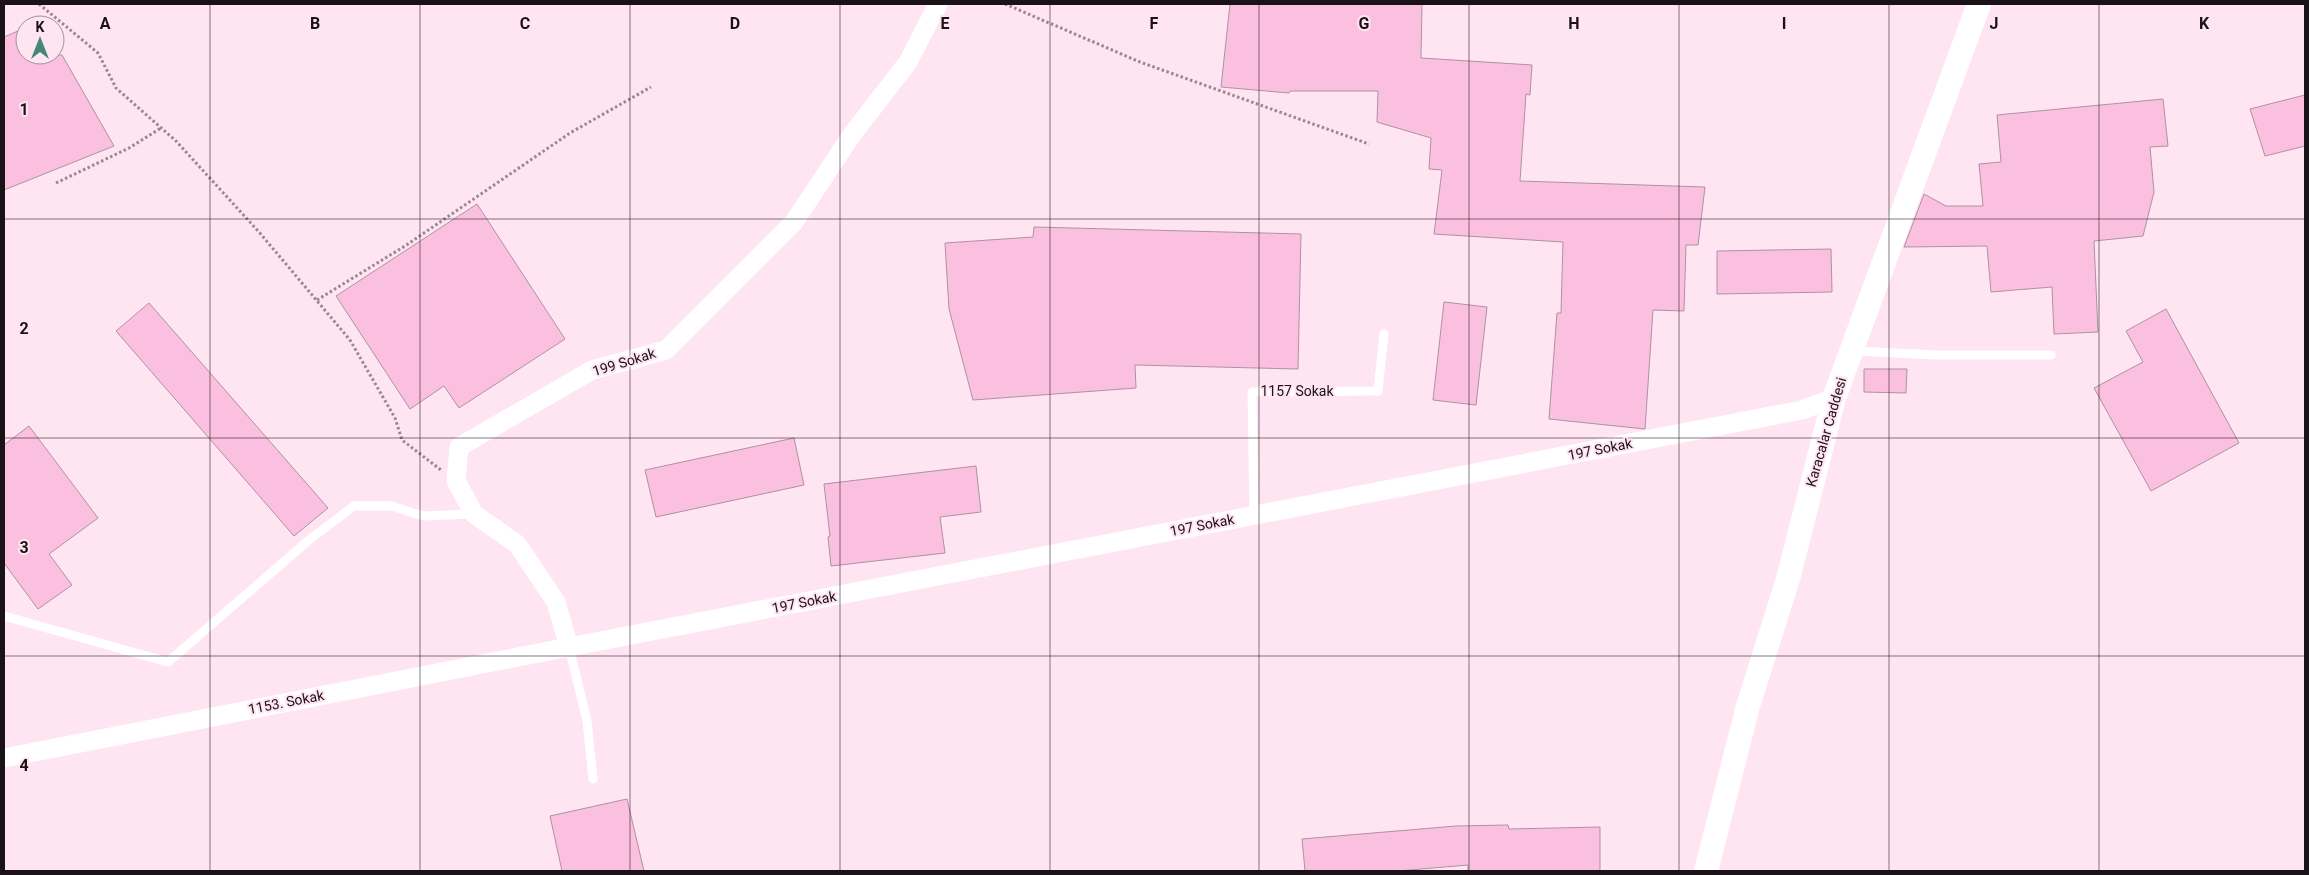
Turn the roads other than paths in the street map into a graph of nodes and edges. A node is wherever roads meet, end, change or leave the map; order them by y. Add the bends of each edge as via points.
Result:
1 (938, 4) edge
2 (1978, 4) edge
3 (1384, 334) dead end
4 (1851, 351) junction
5 (2051, 355) dead end
6 (1834, 398) junction
7 (474, 514) junction
8 (1254, 515) junction
9 (4, 616) edge
10 (569, 647) junction
11 (4, 758) edge
12 (593, 779) dead end
13 (1706, 871) edge

1 - 7 street, 199 Sokak via 908,62 851,136 794,222 666,350 592,370 459,447 456,481
2 - 4 street, Karacalar Caddesi
3 - 8 lane, 1157 Sokak via 1378,391 1252,392
4 - 5 lane
4 - 6 street, Karacalar Caddesi
6 - 8 street, 197 Sokak via 1802,410
6 - 13 street, Karacalar Caddesi via 1788,579 1748,706
7 - 9 lane via 423,516 392,506 354,506 309,540 168,662
7 - 10 street via 517,544 556,602
8 - 10 street, 197 Sokak
10 - 11 street, 1153. Sokak
10 - 12 lane via 587,721

